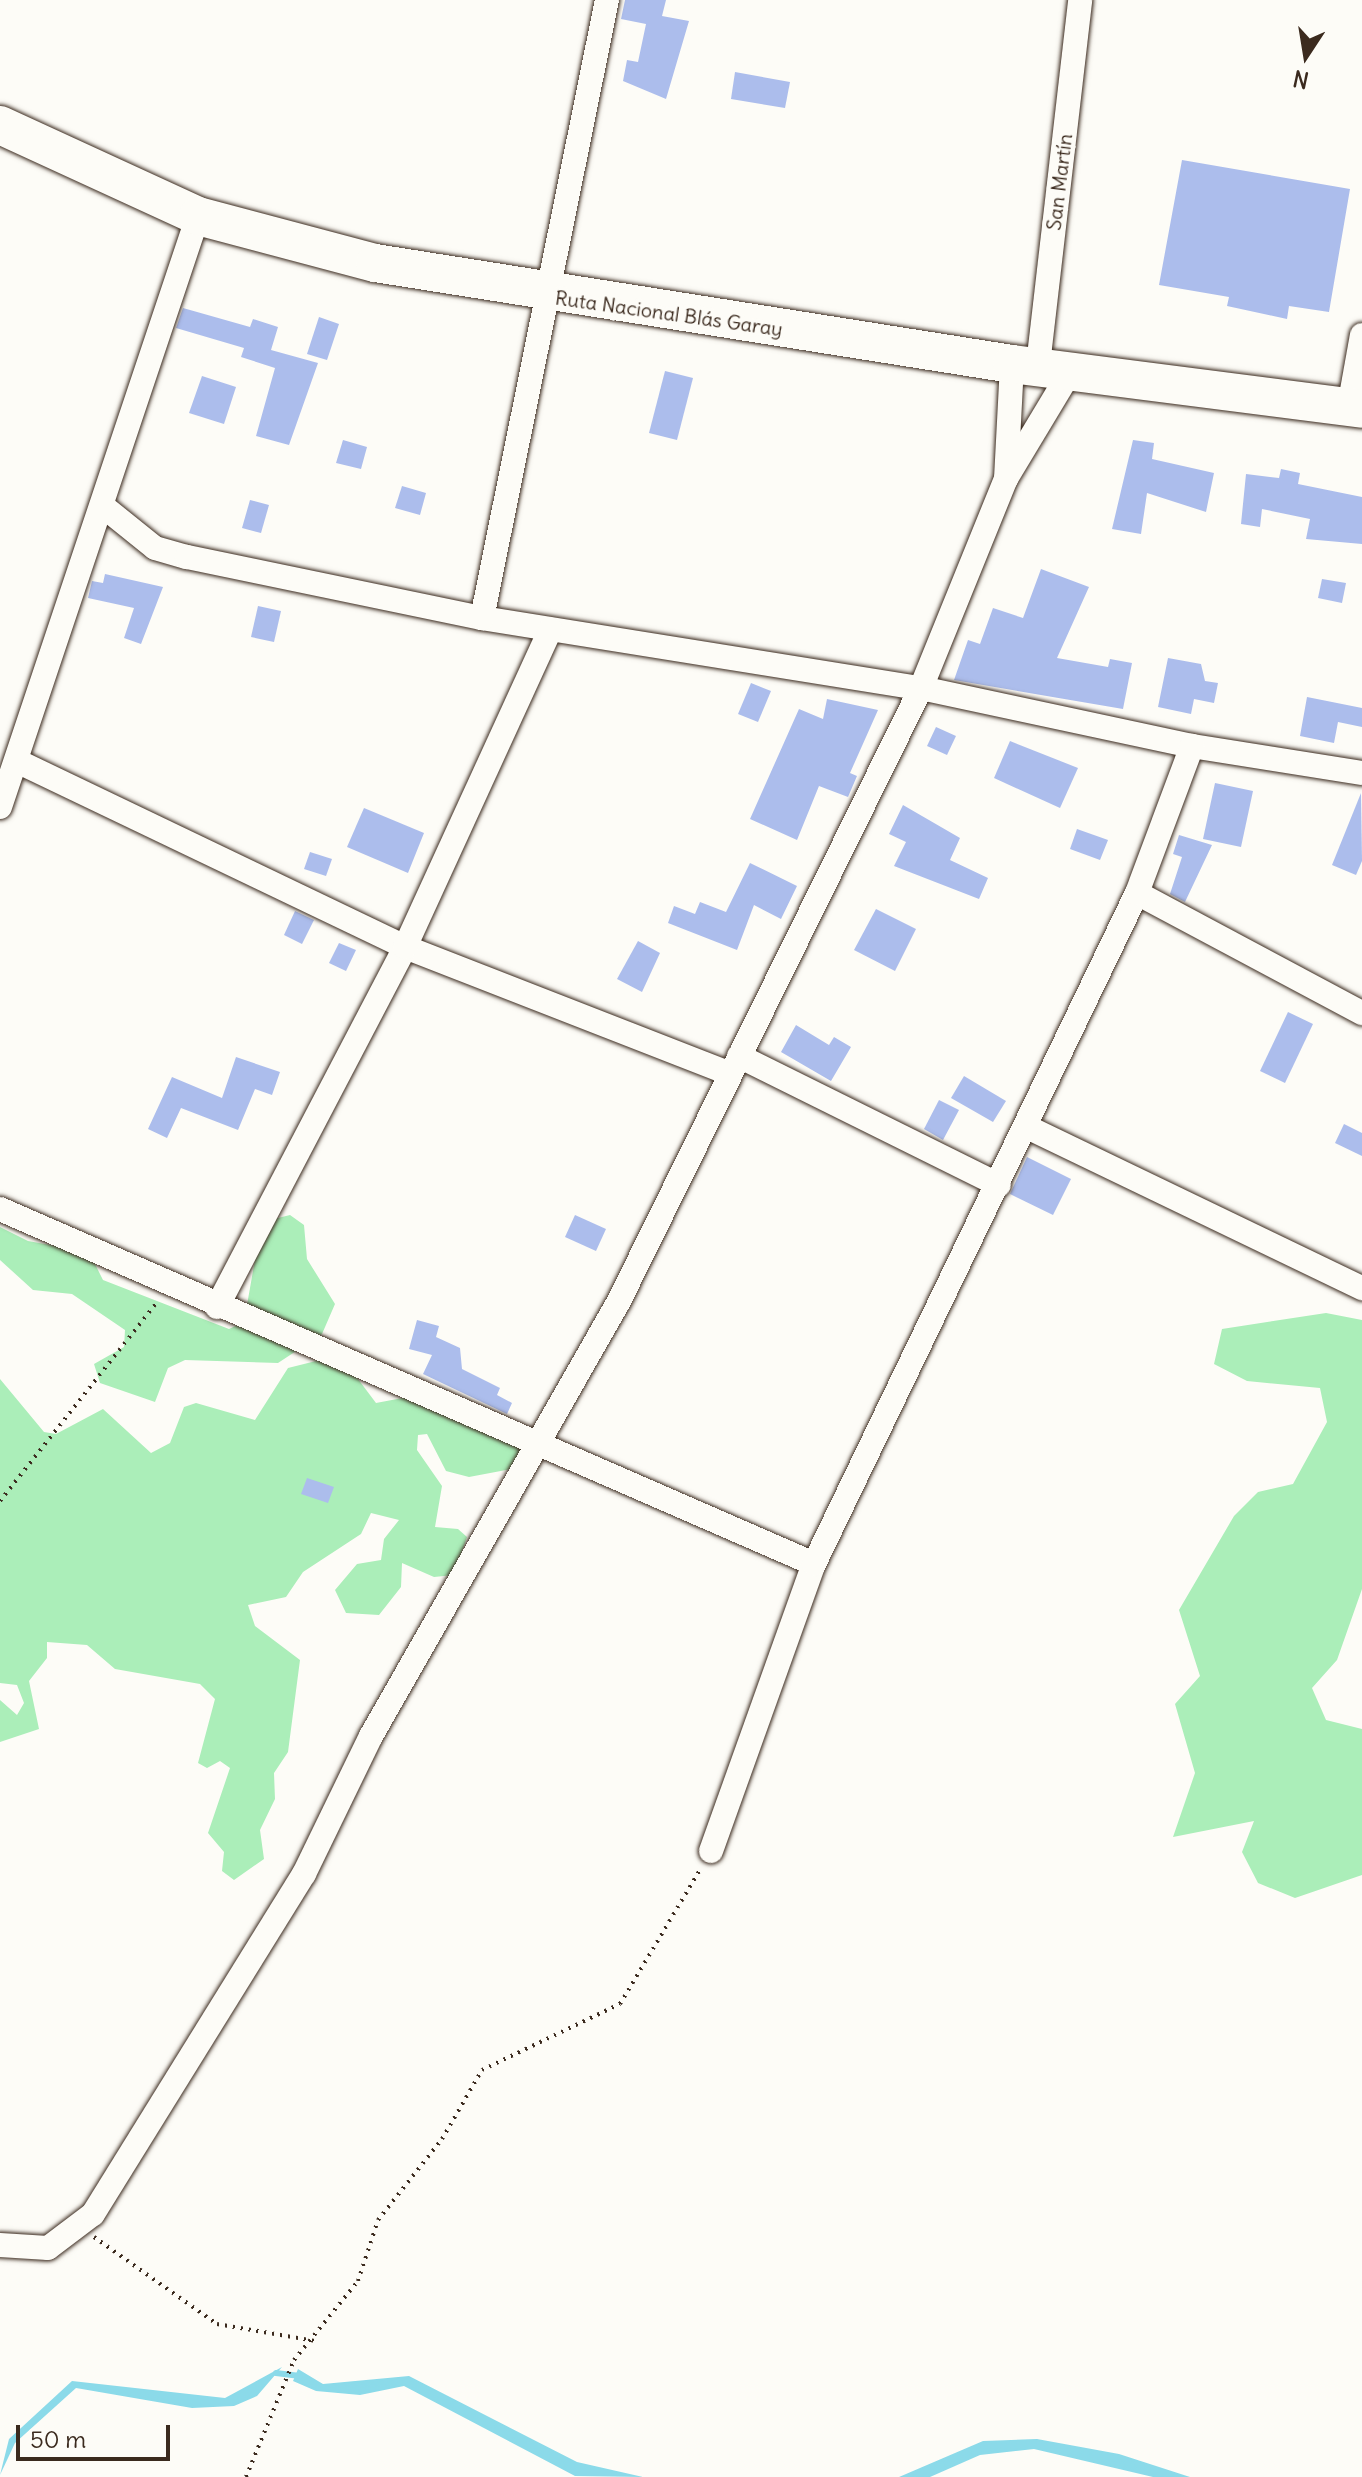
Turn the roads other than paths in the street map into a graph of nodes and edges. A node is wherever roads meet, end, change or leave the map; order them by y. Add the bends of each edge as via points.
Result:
1 (607, 0) edge
2 (1080, 0) edge
3 (0, 125) edge
4 (198, 216) junction
5 (550, 295) junction
6 (1362, 335) edge
7 (1040, 366) junction
8 (1356, 408) edge
9 (1006, 479) junction
10 (104, 507) junction
11 (482, 618) junction
12 (550, 630) junction
13 (921, 688) junction
14 (1192, 746) junction
15 (17, 761) junction
16 (1362, 773) edge
17 (0, 807) edge
18 (1137, 893) junction
19 (405, 947) junction
20 (1362, 1013) edge
21 (735, 1065) junction
22 (1027, 1127) junction
23 (999, 1185) junction
24 (0, 1209) edge
25 (1362, 1288) edge
26 (217, 1307) junction
27 (538, 1447) junction
28 (814, 1564) junction
29 (711, 1851) road end
30 (0, 2245) edge

1 - 5 street
2 - 7 street, San Martín
3 - 4 highway, Ruta Nacional Blás Garay
4 - 5 highway, Ruta Nacional Blás Garay via 375,263
4 - 10 street
5 - 7 highway, Ruta Nacional Blás Garay
5 - 11 street
6 - 8 street
7 - 8 highway, Ruta Nacional Blás Garay
7 - 9 street, San Martín
7 - 9 street
9 - 13 street
10 - 11 street via 155,548
10 - 15 street
11 - 12 street
12 - 13 street
12 - 19 street
13 - 14 street
13 - 21 street
14 - 16 street
14 - 18 street
15 - 17 street
15 - 19 street
18 - 20 street
18 - 22 street
19 - 21 street
19 - 26 street
21 - 23 street
21 - 27 street
22 - 23 street
22 - 25 street
23 - 28 street
24 - 26 street
26 - 27 street
27 - 28 street
27 - 30 street via 371,1736 304,1874 81,2227 48,2248
28 - 29 street

